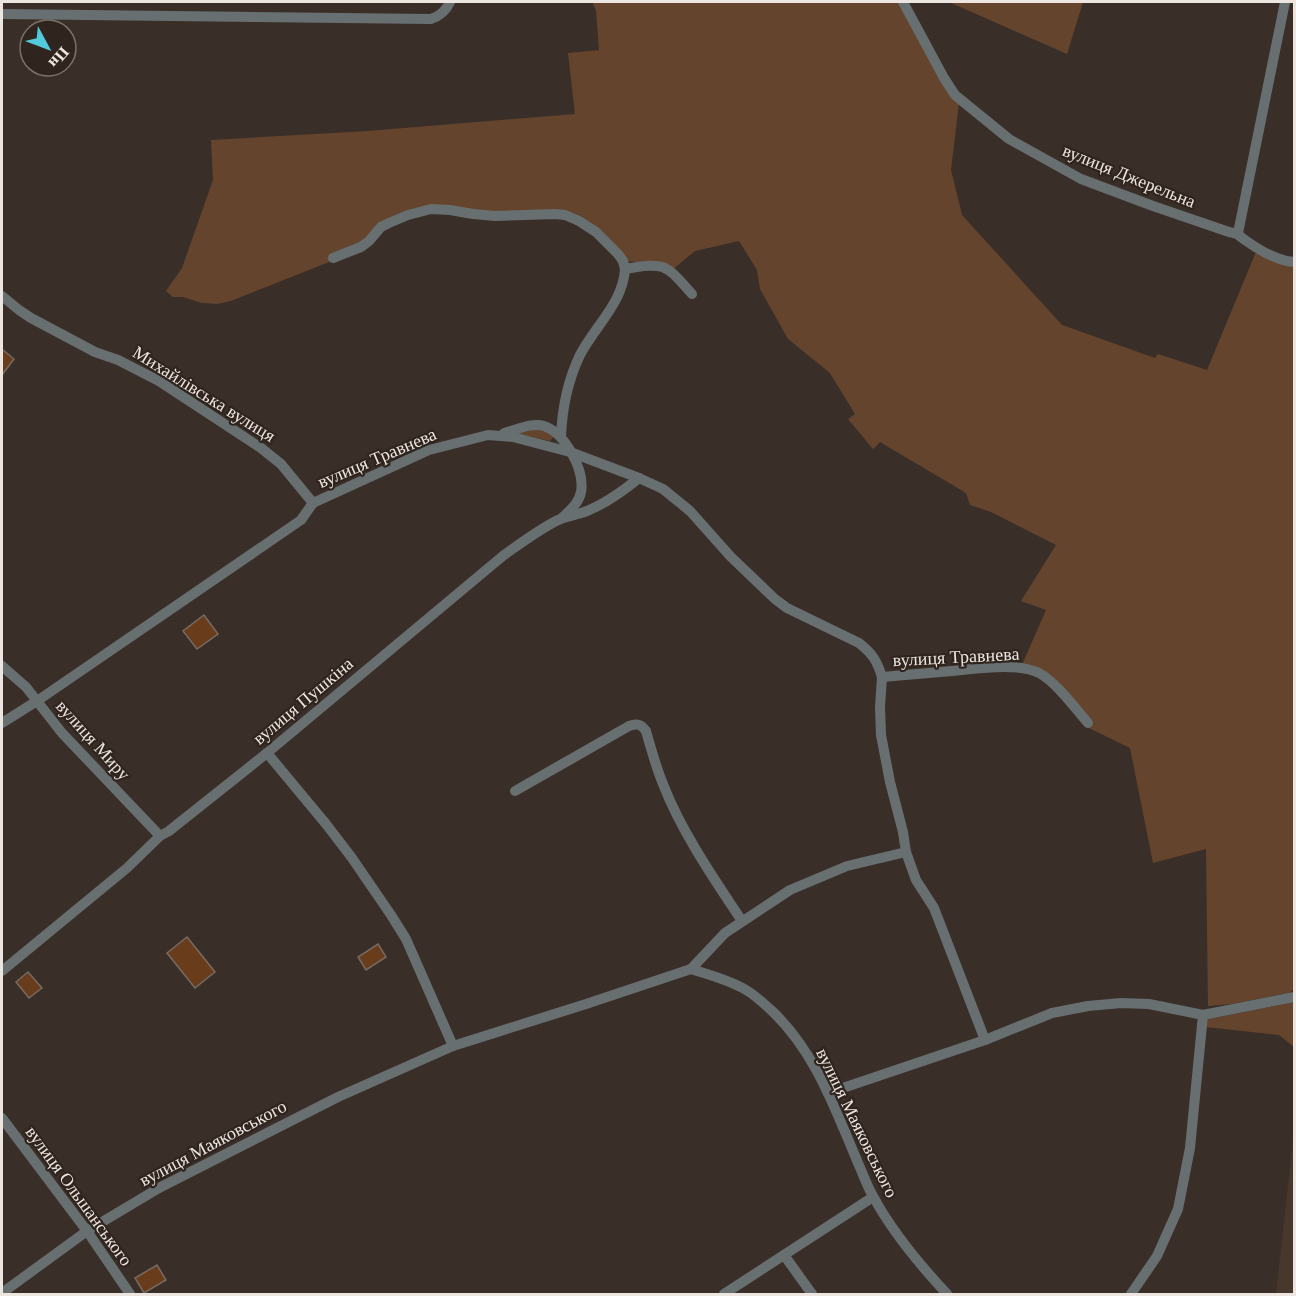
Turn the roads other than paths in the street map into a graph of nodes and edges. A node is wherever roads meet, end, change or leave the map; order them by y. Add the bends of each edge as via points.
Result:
1 (450, 2) edge
2 (903, 2) edge
3 (1285, 2) edge
4 (2, 14) edge
5 (1238, 233) junction
6 (333, 258) dead end
7 (1294, 262) edge
8 (625, 268) junction
9 (692, 294) dead end
10 (2, 296) edge
11 (498, 435) junction
12 (561, 437) junction
13 (570, 452) junction
14 (639, 478) junction
15 (313, 503) junction
16 (562, 518) junction
17 (2, 666) edge
18 (882, 677) junction
19 (37, 701) junction
20 (2, 723) edge
21 (1088, 723) dead end
22 (267, 753) junction
23 (515, 791) dead end
24 (160, 836) junction
25 (906, 852) junction
26 (742, 921) junction
27 (690, 969) junction
28 (2, 971) edge
29 (1294, 996) edge
30 (1203, 1015) junction
31 (985, 1040) junction
32 (453, 1046) junction
33 (828, 1093) junction
34 (2, 1118) edge
35 (873, 1197) junction
36 (87, 1231) junction
37 (784, 1255) junction
38 (2, 1293) edge
39 (130, 1294) edge
40 (724, 1294) edge
41 (812, 1294) edge
42 (947, 1294) edge
43 (1131, 1294) edge

1 - 4 street via 445,11 431,19
2 - 5 street, вулиця Джерельна via 955,95 1009,139 1081,179
3 - 5 street
5 - 7 street, вулиця Джерельна via 1281,260
6 - 8 street via 361,247 389,223 431,209 495,216 565,215 596,232 618,254
8 - 9 street via 660,265
8 - 12 street via 620,292 574,370 562,416
10 - 15 street, Михайлівська вулиця via 31,318 159,381 261,448 281,464
11 - 12 street via 534,425
11 - 13 street, вулиця Травнева
11 - 15 street, вулиця Травнева via 429,450
12 - 13 street
13 - 14 street, вулиця Травнева
13 - 16 street via 578,467 581,492
14 - 16 street, вулиця Пушкіна via 601,505
14 - 18 street, вулиця Травнева via 663,489 690,512 775,599 867,649
15 - 19 street, вулиця Травнева via 301,520
16 - 22 street, вулиця Пушкіна via 504,555
17 - 19 street, вулиця Миру
18 - 21 street, вулиця Травнева via 981,668 1030,669 1050,681
18 - 25 street via 881,735
19 - 20 street, вулиця Травнева
19 - 24 street, вулиця Миру
22 - 24 street, вулиця Пушкіна
22 - 32 street via 326,824 392,915
23 - 26 street via 629,726 642,726 671,803
24 - 28 street, вулиця Пушкіна
25 - 26 street, вулиця Маяковського via 819,876
25 - 31 street via 916,880 934,908
26 - 27 street, вулиця Маяковського
27 - 32 street, вулиця Маяковського
27 - 33 street, вулиця Маяковського via 756,996 795,1037
29 - 30 street
30 - 31 street via 1149,1004 1088,1006 1052,1013
30 - 43 street via 1190,1148 1178,1209 1157,1256
31 - 33 street
32 - 36 street, вулиця Маяковського via 317,1107 159,1188
33 - 35 street, вулиця Маяковського
34 - 36 street, вулиця Ольшанського
35 - 37 street
35 - 42 street, вулиця Маяковського via 926,1272
36 - 38 street, вулиця Маяковського
36 - 39 street, вулиця Ольшанського
37 - 40 street
37 - 41 street

